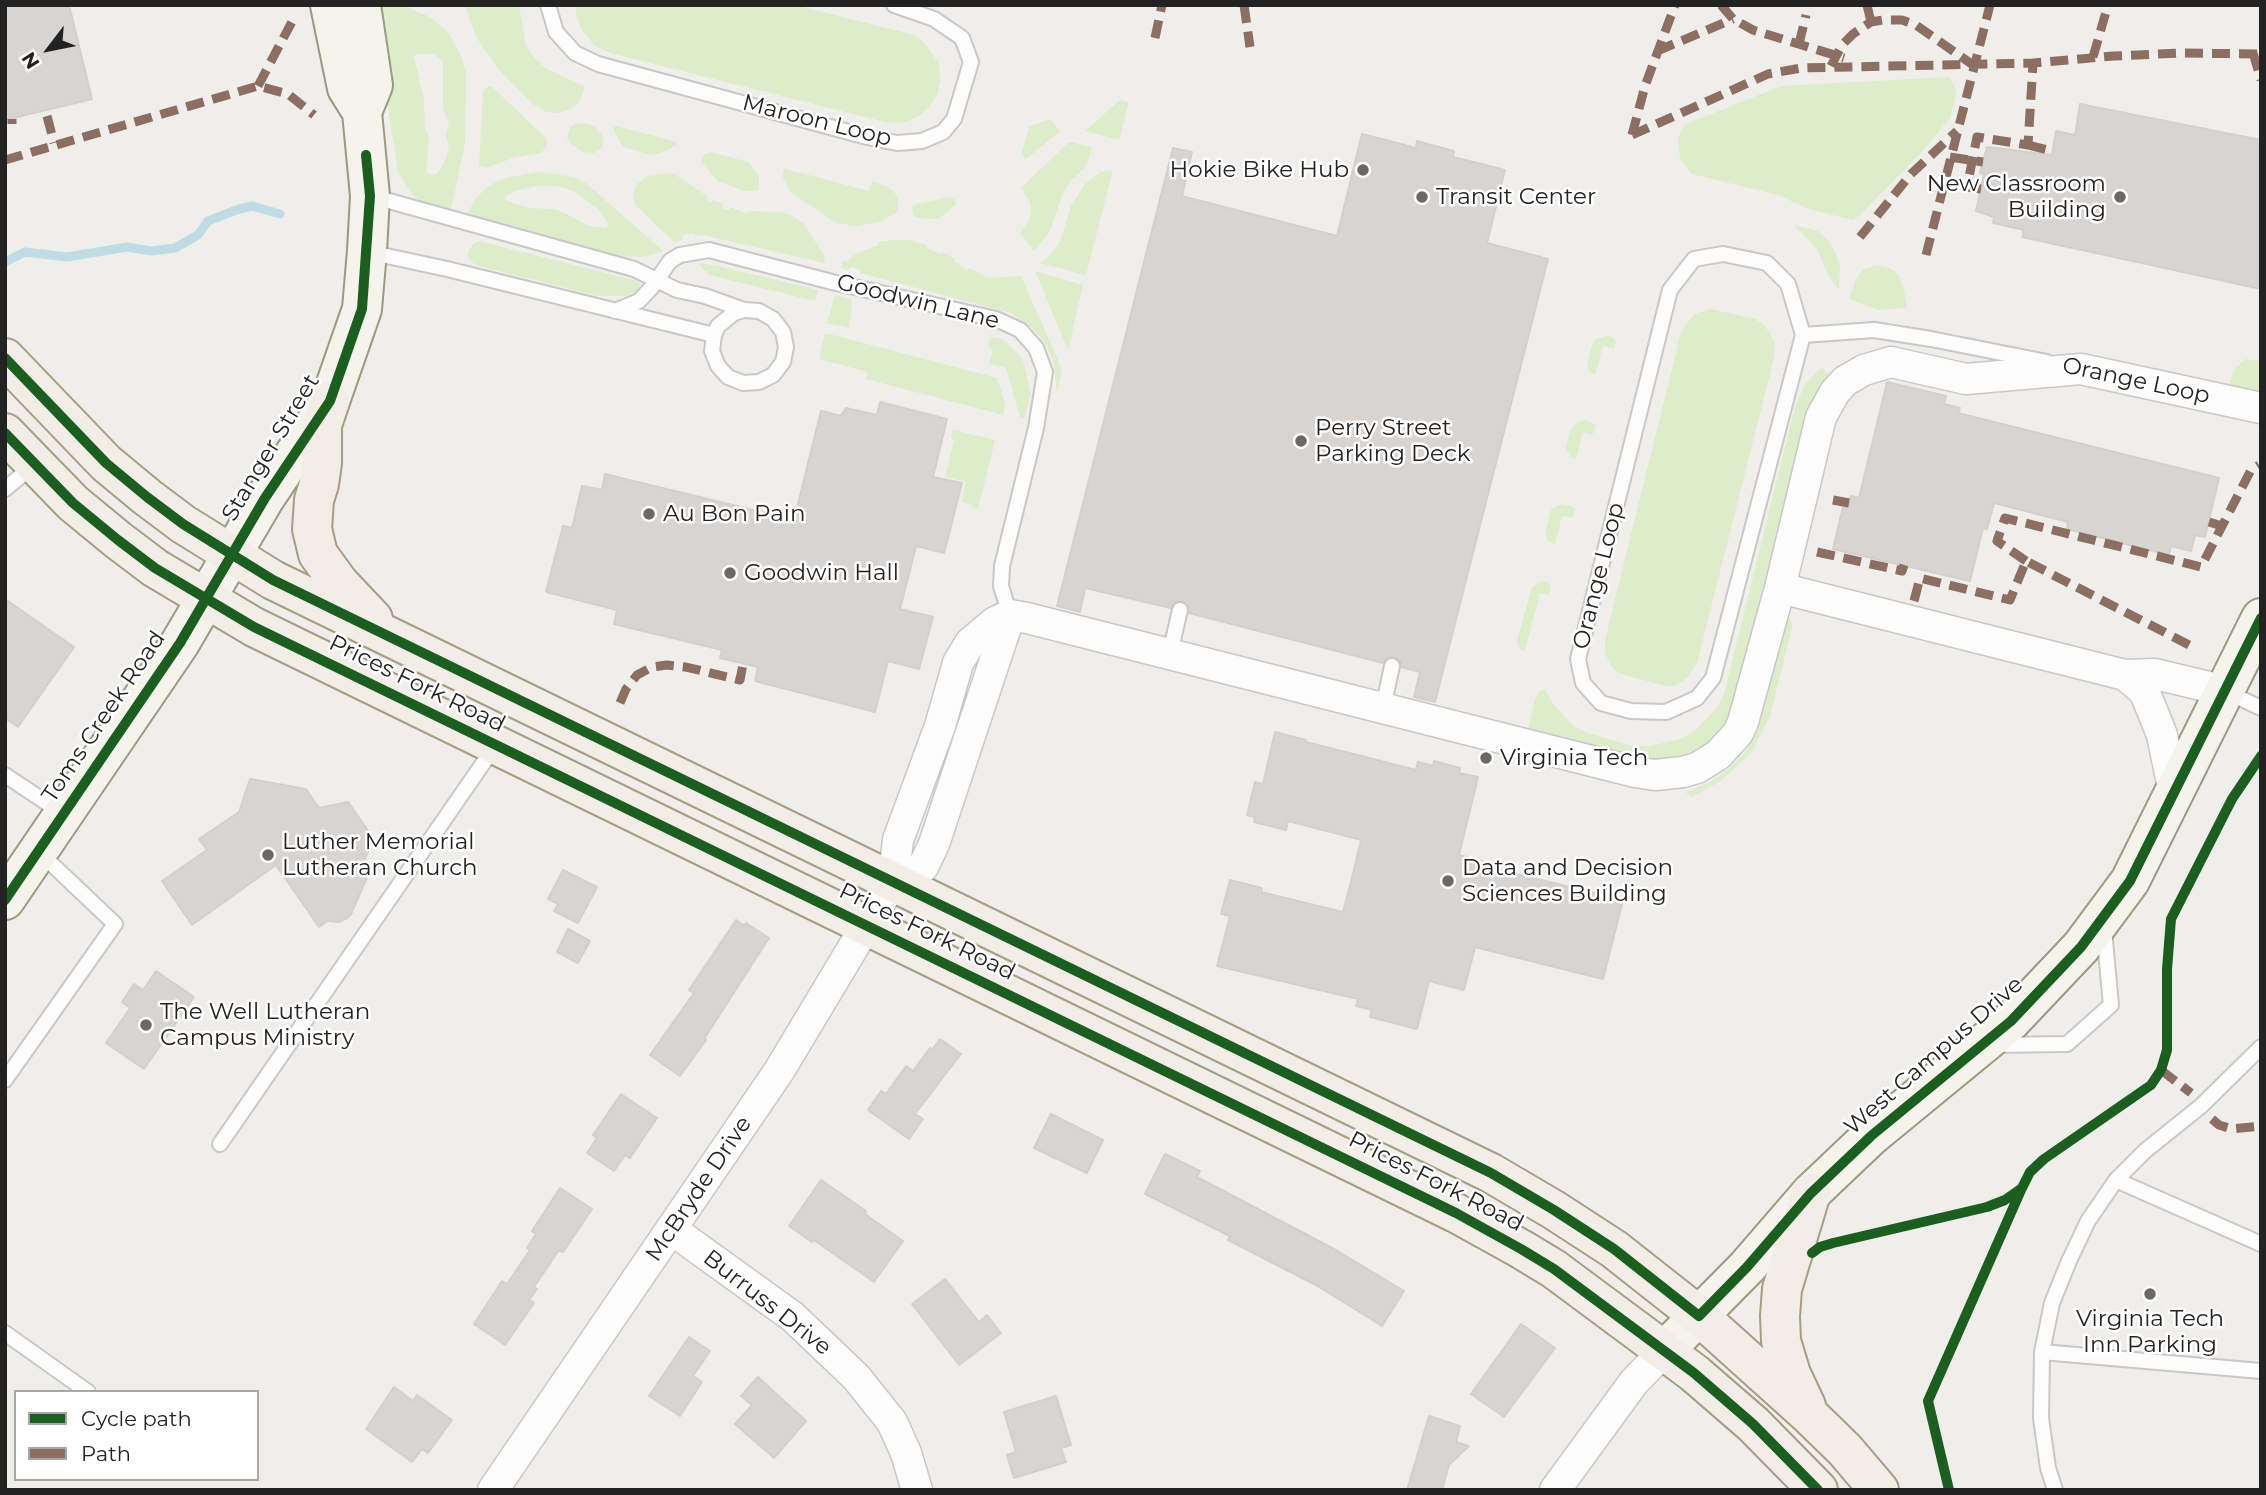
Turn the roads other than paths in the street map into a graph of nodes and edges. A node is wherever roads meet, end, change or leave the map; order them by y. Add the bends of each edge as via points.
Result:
1 (330, 5) edge
2 (361, 5) edge
3 (548, 5) edge
4 (894, 5) edge
5 (362, 112) junction
6 (370, 196) junction
7 (367, 251) junction
8 (656, 279) junction
9 (744, 310) junction
10 (615, 311) junction
11 (714, 335) junction
12 (1803, 335) junction
13 (5, 358) edge
14 (2081, 369) junction
15 (330, 401) junction
16 (2261, 408) edge
17 (5, 433) edge
18 (35, 464) junction
19 (5, 489) edge
20 (232, 555) junction
21 (1780, 588) junction
22 (206, 599) junction
23 (1180, 610) dead end
24 (1010, 615) junction
25 (2261, 618) edge
26 (399, 640) junction
27 (1170, 653) junction
28 (1392, 666) dead end
29 (2124, 675) junction
30 (2226, 691) junction
31 (1383, 708) junction
32 (2261, 708) edge
33 (496, 745) junction
34 (5, 775) edge
35 (2174, 793) junction
36 (63, 814) junction
37 (38, 851) junction
38 (893, 881) junction
39 (5, 900) edge
40 (2103, 919) junction
41 (865, 925) junction
42 (1982, 1045) junction
43 (2261, 1047) edge
44 (5, 1080) edge
45 (220, 1144) dead end
46 (2116, 1180) junction
47 (1811, 1194) junction
48 (671, 1229) junction
49 (2261, 1244) edge
50 (1699, 1317) junction
51 (5, 1333) edge
52 (1665, 1350) junction
53 (2042, 1352) junction
54 (2261, 1371) edge
55 (85, 1390) edge
56 (1809, 1415) junction
57 (494, 1490) edge
58 (917, 1490) edge
59 (1555, 1490) edge
60 (1818, 1490) edge
61 (1879, 1490) edge
62 (2055, 1490) edge

1 - 5 street, Stanger Street via 347,88
2 - 5 street, Stanger Street via 373,85
3 - 4 lane, Maroon Loop via 556,32 575,53 598,64 867,137 897,143 922,141 943,132 954,119 971,62 962,38 934,19
5 - 6 street, Stanger Street
6 - 7 street, Stanger Street
6 - 8 lane
7 - 10 lane
7 - 15 street, Stanger Street via 362,309
8 - 9 lane
8 - 10 lane, Goodwin Lane via 639,300
8 - 24 lane, Goodwin Lane via 680,255 709,250 996,319 1020,330 1037,348 1045,372 1037,428 1002,566 1000,586
9 - 11 lane via 725,318
9 - 11 lane via 773,319 783,332 786,347 773,375 743,383 728,377 712,351
10 - 11 lane
12 - 12 lane, Orange Loop via 1788,284 1767,263 1723,254 1694,259 1670,290 1578,659 1583,683 1601,703 1631,711 1666,712 1697,698 1713,678
12 - 14 lane, Orange Loop via 1874,330
13 - 20 main road, Prices Fork Road via 106,463 183,524
14 - 16 street, Orange Loop
14 - 21 street via 1966,379 1891,362 1844,382 1821,417
15 - 20 street, Stanger Street
15 - 26 main road via 322,425 322,463 314,500 312,529 318,554 363,611
17 - 18 main road, Prices Fork Road
18 - 19 lane
18 - 22 main road, Prices Fork Road via 118,540
20 - 22 street, Toms Creek Road
20 - 26 main road, Prices Fork Road via 273,580
21 - 29 street
21 - 31 street via 1738,733 1697,768 1655,775 1635,772
22 - 33 main road, Prices Fork Road
22 - 36 street, Toms Creek Road
23 - 27 lane
24 - 27 street
24 - 38 street via 970,643 958,663 898,840
25 - 30 street, West Campus Drive
26 - 38 main road, Prices Fork Road
27 - 31 street
28 - 31 lane
29 - 30 street via 2155,674
29 - 35 street via 2144,691 2162,735
30 - 32 lane
30 - 35 street, West Campus Drive
33 - 41 main road, Prices Fork Road
33 - 45 lane
34 - 36 lane
35 - 40 street, West Campus Drive via 2130,881
36 - 37 street, Toms Creek Road
37 - 39 street, Toms Creek Road
37 - 44 lane via 115,924
38 - 41 street, McBryde Drive
38 - 50 main road, Prices Fork Road via 1491,1173 1614,1249
40 - 42 street, West Campus Drive via 2036,998
40 - 42 lane via 2111,1005 2067,1044
41 - 48 street, McBryde Drive via 779,1071
41 - 52 main road, Prices Fork Road via 1456,1213 1554,1269
42 - 47 street, West Campus Drive via 1871,1136
43 - 46 lane
46 - 49 lane
46 - 53 lane via 2088,1221 2069,1261 2052,1303
47 - 50 street, West Campus Drive
47 - 56 main road via 1782,1289 1780,1316 1781,1341
48 - 57 street, McBryde Drive
48 - 58 street, Burruss Drive via 793,1317 856,1377 892,1422
50 - 52 street, West Campus Drive
50 - 56 main road, Prices Fork Road
51 - 55 lane
52 - 59 street via 1634,1382
52 - 60 main road, Prices Fork Road via 1753,1424
53 - 54 lane
53 - 62 lane via 2042,1418
56 - 61 main road, Prices Fork Road

